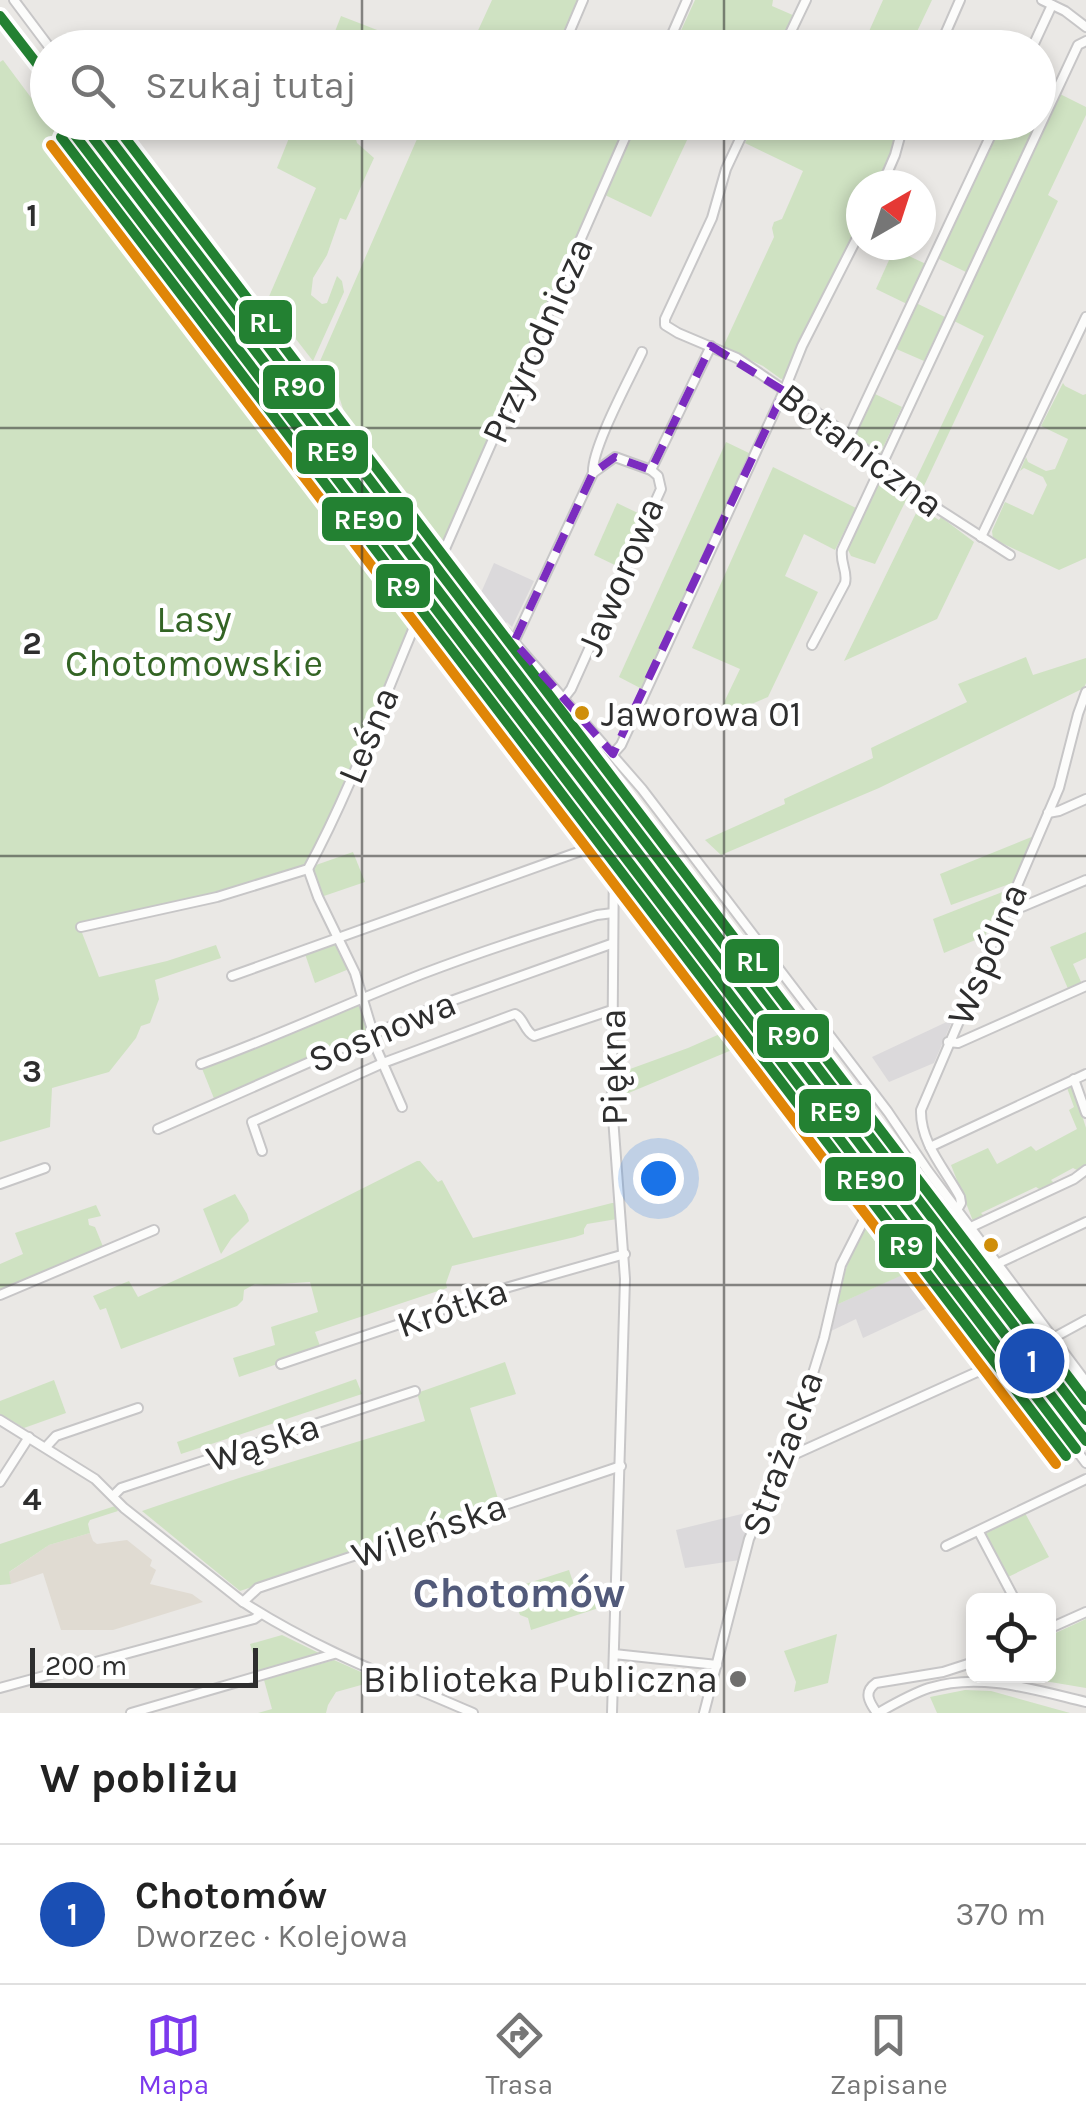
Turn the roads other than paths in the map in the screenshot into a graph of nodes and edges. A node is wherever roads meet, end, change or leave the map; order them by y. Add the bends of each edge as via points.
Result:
1 (14, 0) edge
2 (584, 0) edge
3 (687, 0) edge
4 (806, 0) edge
5 (960, 0) edge
6 (1042, 0) edge
7 (1052, 5) junction
8 (1086, 12) edge
9 (1084, 25) edge
10 (36, 30) edge
11 (570, 30) edge
12 (674, 30) edge
13 (792, 30) edge
14 (947, 30) edge
15 (1040, 30) edge
16 (1086, 41) edge
17 (1056, 92) edge
18 (122, 140) edge
19 (624, 140) edge
20 (740, 140) edge
21 (900, 140) edge
22 (988, 140) edge
23 (1033, 140) edge
24 (889, 170) edge
25 (846, 259) edge
26 (1086, 317) edge
27 (710, 346) junction
28 (642, 352) dead end
29 (784, 391) junction
30 (849, 438) junction
31 (598, 449) junction
32 (615, 457) junction
33 (882, 462) junction
34 (651, 470) junction
35 (592, 473) junction
36 (981, 537) junction
37 (1010, 555) dead end
38 (441, 558) junction
39 (429, 601) joint
40 (514, 642) junction
41 (812, 645) dead end
42 (1086, 692) edge
43 (564, 698) junction
44 (613, 754) junction
45 (1086, 799) edge
46 (1048, 813) junction
47 (609, 841) junction
48 (614, 853) junction
49 (308, 869) junction
50 (1086, 880) edge
51 (1006, 908) junction
52 (613, 913) junction
53 (80, 928) dead end
54 (339, 938) junction
55 (611, 944) junction
56 (232, 976) dead end
57 (1086, 986) edge
58 (362, 999) junction
59 (612, 1010) junction
60 (371, 1033) junction
61 (948, 1042) junction
62 (383, 1063) junction
63 (202, 1064) dead end
64 (1086, 1074) edge
65 (1074, 1080) junction
66 (402, 1107) dead end
67 (1086, 1113) edge
68 (158, 1129) dead end
69 (930, 1147) junction
70 (262, 1151) dead end
71 (45, 1168) dead end
72 (1086, 1170) edge
73 (0, 1184) edge
74 (875, 1198) junction
75 (957, 1210) junction
76 (1086, 1222) edge
77 (971, 1228) junction
78 (154, 1230) dead end
79 (625, 1254) junction
80 (999, 1263) junction
81 (0, 1295) edge
82 (1086, 1320) edge
83 (985, 1329) dead end
84 (1052, 1338) junction
85 (995, 1342) dead end
86 (281, 1364) dead end
87 (1019, 1374) junction
88 (1086, 1382) edge
89 (415, 1391) dead end
90 (138, 1408) dead end
91 (0, 1420) edge
92 (29, 1437) junction
93 (46, 1447) junction
94 (786, 1456) junction
95 (1086, 1463) edge
96 (620, 1466) junction
97 (1086, 1479) edge
98 (0, 1482) edge
99 (113, 1496) junction
100 (978, 1532) junction
101 (946, 1546) dead end
102 (1011, 1593) edge
103 (243, 1602) junction
104 (1086, 1612) edge
105 (261, 1614) junction
106 (1056, 1625) edge
107 (334, 1654) junction
108 (614, 1654) junction
109 (716, 1665) junction
110 (966, 1665) edge
111 (0, 1688) edge
112 (1086, 1702) edge
113 (131, 1713) edge
114 (473, 1713) edge
115 (612, 1713) edge
116 (704, 1713) edge
117 (878, 1713) edge

1 - 10 street
2 - 11 street
3 - 12 street
4 - 13 street
5 - 14 street
6 - 7 street
7 - 9 street
7 - 15 street
8 - 9 street
16 - 17 street
18 - 38 street
19 - 38 street, Przyrodnicza
20 - 27 street, Botaniczna via 665,322
21 - 24 street
22 - 30 street
23 - 33 street
25 - 29 street
26 - 36 street
27 - 29 street, Botaniczna
27 - 34 street, Jaworowa
28 - 31 street
29 - 30 street, Botaniczna
29 - 44 street
30 - 33 street, Botaniczna
31 - 32 street
31 - 35 street
32 - 34 street
32 - 35 street
33 - 36 street, Botaniczna
33 - 41 street via 842,550 846,584
34 - 43 street, Jaworowa via 662,489
35 - 40 street
36 - 37 street, Botaniczna
38 - 40 street
39 - 47 street, Piękna
39 - 49 street, Leśna
40 - 43 street
42 - 46 street, Wspólna
43 - 44 street
44 - 75 street
45 - 46 street
46 - 51 street, Wspólna
47 - 48 street, Piękna
47 - 54 street
48 - 52 street, Piękna
48 - 74 street
49 - 53 street
49 - 54 street
50 - 51 street
51 - 61 street, Wspólna
52 - 55 street, Piękna
52 - 58 street via 505,944
54 - 56 street
54 - 58 street
55 - 59 street, Piękna
55 - 60 street, Sosnowa
57 - 61 street
58 - 60 street
58 - 63 street
59 - 62 street via 534,1036 515,1014
59 - 79 street, Piękna via 612,1104
60 - 62 street
60 - 68 street, Sosnowa
61 - 69 street, Wspólna via 920,1110
62 - 66 street
62 - 70 street via 252,1122
64 - 65 street
65 - 67 street
65 - 69 street
69 - 75 street, Wspólna via 960,1197
71 - 73 street
72 - 77 street
74 - 83 street
74 - 94 street, Strażacka via 841,1265
75 - 77 street
76 - 80 street
77 - 80 street
78 - 81 street
79 - 86 street, Krótka
79 - 96 street, Piękna
80 - 84 street
82 - 84 street
84 - 88 street
85 - 87 street
87 - 94 street via 978,1372
87 - 95 street
89 - 99 street, Wąska
90 - 93 street via 56,1436
91 - 92 street
92 - 93 street
92 - 98 street
93 - 99 street
94 - 109 street, Strażacka via 746,1549
96 - 103 street, Wileńska via 258,1588
96 - 108 street, Piękna
97 - 100 street
99 - 103 street
100 - 101 street
100 - 102 street
103 - 105 street
104 - 106 street
105 - 107 street
105 - 111 street
107 - 113 street
107 - 114 street
108 - 109 street
108 - 115 street, Piękna
109 - 116 street, Strażacka
110 - 117 street via 876,1683 868,1694
112 - 117 street via 994,1682 962,1682 924,1690

